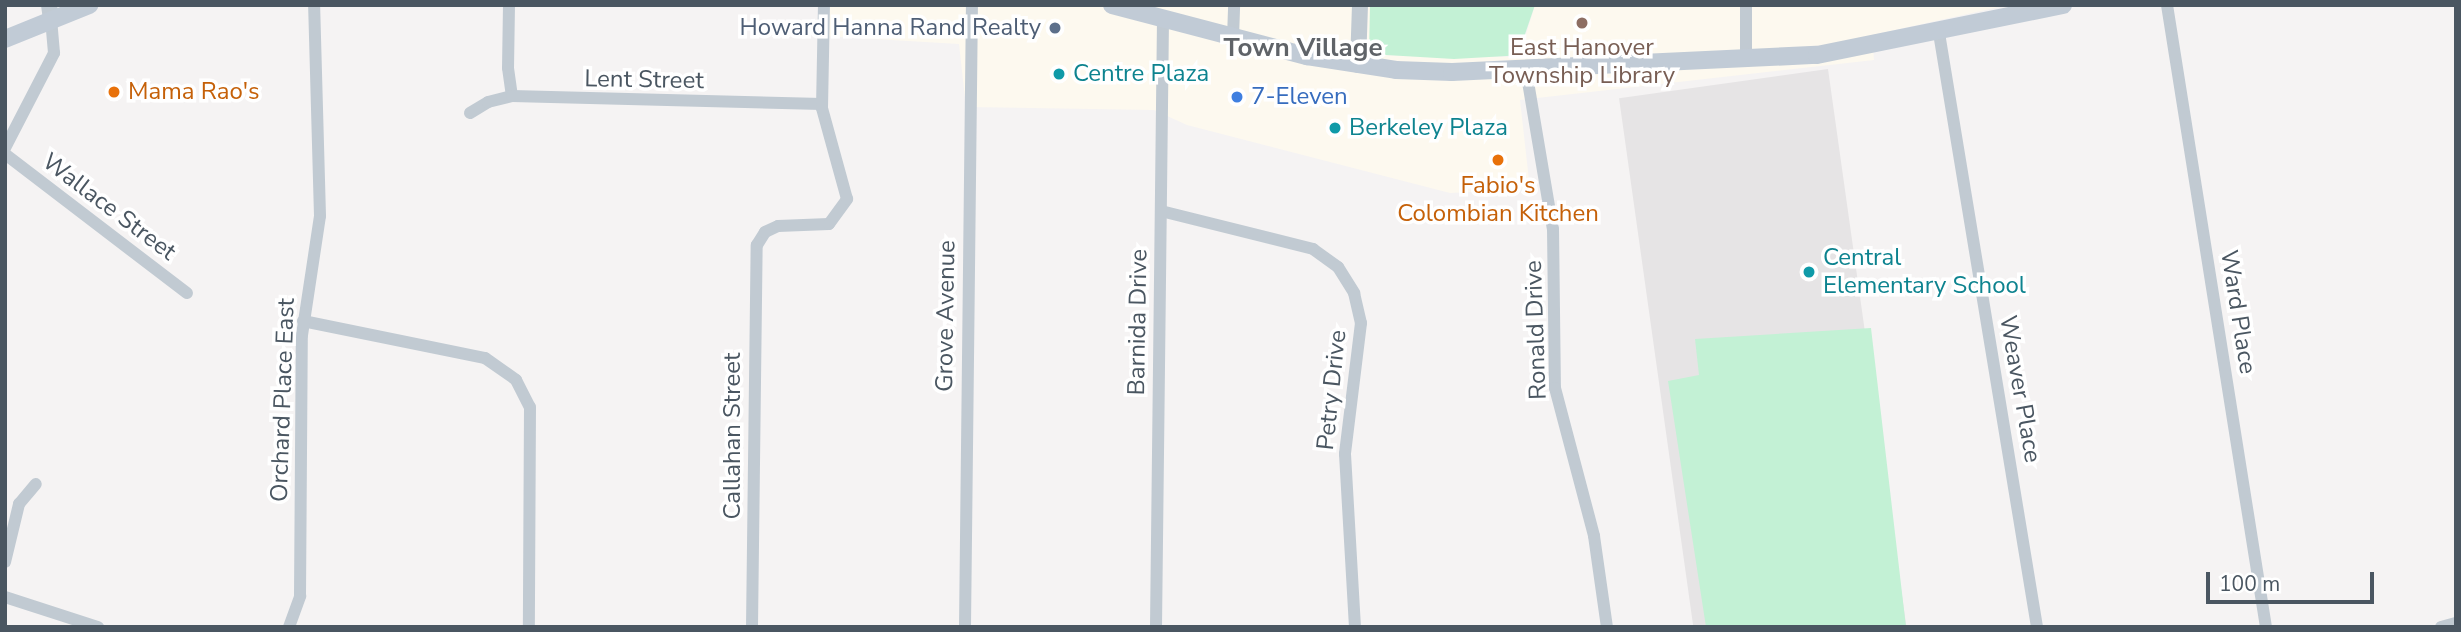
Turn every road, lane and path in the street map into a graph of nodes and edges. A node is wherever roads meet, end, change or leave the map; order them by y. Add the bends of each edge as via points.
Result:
1 (89, 5) edge
2 (314, 5) edge
3 (509, 5) edge
4 (824, 5) edge
5 (972, 5) edge
6 (1112, 5) edge
7 (1234, 5) edge
8 (1360, 5) edge
9 (1746, 5) edge
10 (2063, 5) edge
11 (2167, 5) edge
12 (50, 13) edge
13 (1163, 19) junction
14 (1939, 33) junction
15 (5, 38) edge
16 (1233, 38) junction
17 (1746, 57) junction
18 (1358, 65) junction
19 (1526, 70) junction
20 (512, 96) junction
21 (822, 104) junction
22 (470, 113) dead end
23 (5, 149) edge
24 (5, 154) edge
25 (1161, 211) junction
26 (187, 293) dead end
27 (303, 321) junction
28 (36, 484) dead end
29 (5, 562) edge
30 (5, 597) edge
31 (2456, 623) edge
32 (98, 627) edge
33 (289, 627) edge
34 (529, 627) edge
35 (752, 627) edge
36 (965, 627) edge
37 (1156, 627) edge
38 (1355, 627) edge
39 (1607, 627) edge
40 (2037, 627) edge
41 (2266, 627) edge
42 (2441, 627) edge

1 - 12 main road
2 - 27 street, Orchard Place East via 320,216
3 - 20 street
4 - 21 street
5 - 36 street, Grove Avenue
6 - 13 main road
7 - 16 street
8 - 18 street
9 - 17 street
10 - 14 main road
11 - 41 street, Ward Place
12 - 15 main road
12 - 23 street via 54,53
13 - 16 main road
13 - 25 street, Barnida Drive
14 - 17 main road via 1817,55
14 - 40 street, Weaver Place
16 - 18 main road
17 - 19 main road
18 - 19 main road via 1424,72
19 - 39 street, Ronald Drive via 1553,229 1555,388 1597,547
20 - 21 street, Lent Street
20 - 22 street, Lent Street
21 - 35 street, Callahan Street via 846,185 844,207 822,226 774,228 765,232 757,245
24 - 26 street, Wallace Street
25 - 37 street, Barnida Drive
25 - 38 street, Petry Drive via 1313,249 1338,267 1354,293 1360,338 1345,454
27 - 33 street, Orchard Place East via 300,596
27 - 34 street via 485,358 516,380 530,407
28 - 29 street via 19,504
30 - 32 street
31 - 42 street

